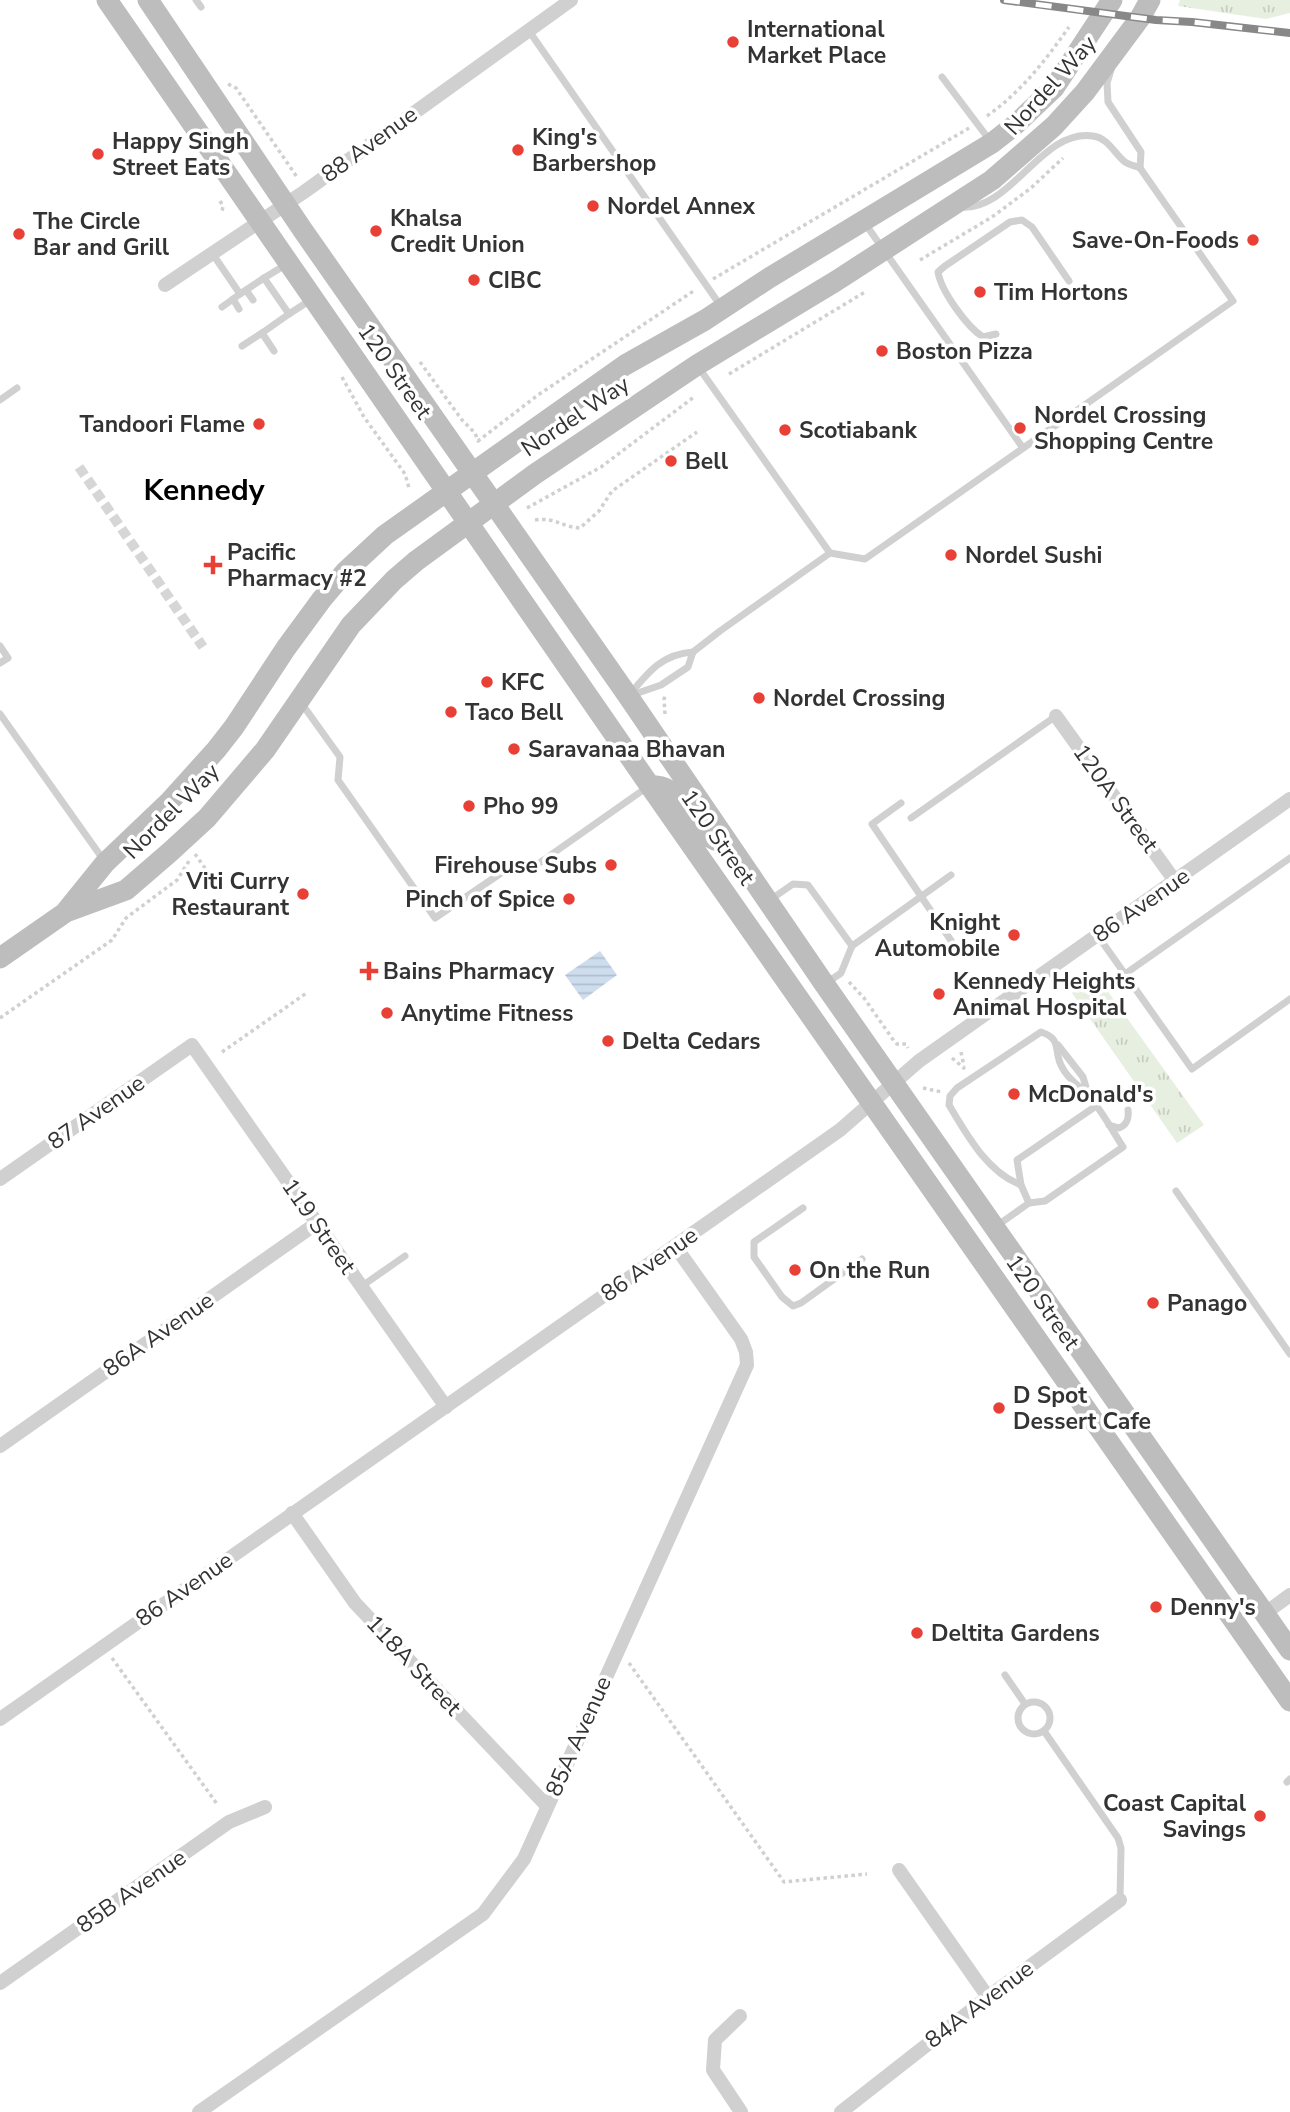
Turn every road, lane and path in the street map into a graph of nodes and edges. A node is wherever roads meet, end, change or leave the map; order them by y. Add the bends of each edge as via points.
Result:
1 (107, 0) edge
2 (148, 0) edge
3 (571, 0) edge
4 (1112, 0) edge
5 (1150, 0) edge
6 (1074, 21) dead end
7 (529, 30) junction
8 (1117, 50) junction
9 (943, 76) dead end
10 (222, 82) dead end
11 (994, 111) dead end
12 (958, 136) dead end
13 (992, 143) junction
14 (1140, 168) junction
15 (297, 177) dead end
16 (285, 204) junction
17 (955, 206) junction
18 (863, 221) junction
19 (259, 222) junction
20 (883, 251) junction
21 (212, 253) junction
22 (288, 263) junction
23 (718, 276) dead end
24 (264, 278) junction
25 (1069, 281) dead end
26 (165, 285) dead end
27 (693, 291) dead end
28 (243, 292) junction
29 (865, 292) dead end
30 (233, 299) junction
31 (312, 299) junction
32 (253, 300) dead end
33 (222, 307) dead end
34 (239, 309) dead end
35 (723, 309) junction
36 (289, 314) junction
37 (258, 333) junction
38 (996, 334) dead end
39 (242, 346) dead end
40 (274, 351) dead end
41 (418, 360) dead end
42 (697, 365) junction
43 (340, 373) dead end
44 (729, 374) dead end
45 (17, 388) dead end
46 (694, 397) dead end
47 (0, 400) edge
48 (697, 432) dead end
49 (635, 434) dead end
50 (639, 439) junction
51 (1023, 448) junction
52 (471, 472) junction
53 (409, 488) dead end
54 (446, 490) junction
55 (494, 505) junction
56 (527, 508) dead end
57 (535, 520) dead end
58 (468, 522) junction
59 (830, 553) junction
60 (0, 646) edge
61 (693, 652) junction
62 (0, 663) edge
63 (672, 688) dead end
64 (628, 696) junction
65 (300, 700) junction
66 (0, 714) edge
67 (1056, 716) joint
68 (668, 723) dead end
69 (650, 786) junction
70 (1290, 799) edge
71 (901, 803) dead end
72 (911, 818) dead end
73 (728, 843) junction
74 (195, 855) dead end
75 (1290, 858) edge
76 (190, 859) dead end
77 (106, 863) junction
78 (951, 875) dead end
79 (212, 878) dead end
80 (1175, 881) junction
81 (921, 897) junction
82 (768, 902) junction
83 (65, 912) junction
84 (1098, 936) junction
85 (952, 942) dead end
86 (852, 946) junction
87 (0, 958) edge
88 (1125, 974) junction
89 (848, 981) dead end
90 (825, 985) junction
91 (308, 992) dead end
92 (1290, 999) edge
93 (0, 1018) edge
94 (192, 1045) joint
95 (908, 1048) dead end
96 (222, 1052) dead end
97 (961, 1052) dead end
98 (964, 1068) dead end
99 (893, 1084) junction
100 (872, 1103) junction
101 (1096, 1106) junction
102 (1128, 1110) dead end
103 (1109, 1124) junction
104 (0, 1179) edge
105 (1021, 1185) junction
106 (1176, 1191) dead end
107 (1029, 1203) junction
108 (803, 1208) dead end
109 (317, 1223) junction
110 (995, 1228) junction
111 (675, 1246) junction
112 (405, 1256) dead end
113 (862, 1259) dead end
114 (361, 1286) junction
115 (1290, 1354) edge
116 (446, 1407) junction
117 (0, 1446) edge
118 (292, 1513) junction
119 (1163, 1519) junction
120 (1290, 1595) edge
121 (1264, 1614) junction
122 (1290, 1650) edge
123 (112, 1657) dead end
124 (629, 1663) dead end
125 (1005, 1675) dead end
126 (1290, 1701) edge
127 (1026, 1704) junction
128 (0, 1718) edge
129 (1044, 1731) junction
130 (216, 1804) dead end
131 (547, 1806) junction
132 (265, 1807) dead end
133 (899, 1870) dead end
134 (867, 1874) dead end
135 (1120, 1900) joint
136 (0, 1983) edge
137 (988, 1997) junction
138 (740, 2016) dead end
139 (199, 2112) edge
140 (741, 2112) edge
141 (841, 2112) edge

1 - 19 main road, 120 Street
2 - 16 main road, 120 Street
3 - 7 street, 88 Avenue
4 - 13 main road, Nordel Way via 1054,88
5 - 8 main road, Nordel Way
6 - 11 path via 1038,70
7 - 16 street, 88 Avenue
7 - 35 lane
8 - 14 lane via 1107,83 1108,102 1141,152
8 - 17 main road, Nordel Way via 1054,126 1014,163
9 - 13 lane
10 - 15 path via 236,88
12 - 23 path
13 - 18 main road, Nordel Way
14 - 17 lane via 1127,164 1105,140 1076,137 1055,147 979,206
14 - 51 lane via 1233,301
16 - 19 street, 88 Avenue
16 - 52 main road, 120 Street
17 - 20 main road, Nordel Way
18 - 20 lane
18 - 35 main road, Nordel Way
19 - 21 street, 88 Avenue
19 - 22 main road, 120 Street
20 - 42 main road, Nordel Way
20 - 51 lane
21 - 26 street, 88 Avenue
21 - 28 lane
22 - 24 lane
22 - 31 main road, 120 Street
24 - 28 lane
24 - 36 lane
25 - 38 lane via 1022,220 1010,222 945,266 938,272 940,283 973,331 983,337
27 - 41 path via 478,441
28 - 30 lane
28 - 32 lane
29 - 44 path
30 - 33 lane
30 - 34 lane
31 - 36 lane
31 - 54 main road, 120 Street
35 - 52 main road, Nordel Way via 625,365
36 - 37 lane
37 - 39 lane
37 - 40 lane
42 - 55 main road, Nordel Way
42 - 59 lane
43 - 53 path via 363,417 405,474
45 - 47 lane
46 - 50 path
48 - 57 path via 612,491 580,528 555,520
49 - 50 path
50 - 56 path via 601,467
51 - 59 lane via 865,559
52 - 54 main road, Nordel Way
52 - 55 main road, 120 Street
54 - 58 main road, 120 Street
54 - 77 main road, Nordel Way via 385,535 345,572 303,624 228,735 170,801
55 - 58 main road, Nordel Way
55 - 64 main road, 120 Street
58 - 65 main road, Nordel Way via 416,561 372,603 334,648
58 - 69 main road, 120 Street
59 - 61 lane
60 - 62 lane via 8,658
61 - 64 lane via 677,653 650,670
61 - 64 lane via 688,667 661,685
63 - 68 path via 664,699
64 - 73 main road, 120 Street
65 - 69 lane via 340,757 338,780 435,918 507,869 535,866
65 - 83 main road, Nordel Way via 232,789 154,867 126,890
66 - 77 lane
67 - 72 lane
67 - 80 street, 120A Street
69 - 73 main road via 660,786 674,795 709,839
69 - 100 main road, 120 Street
70 - 80 street, 86 Avenue
71 - 81 lane via 872,824
73 - 82 main road, 120 Street
74 - 79 path
75 - 88 lane
76 - 93 path via 177,880 127,918 112,940
77 - 83 main road, Nordel Way
78 - 81 lane
80 - 84 street, 86 Avenue
81 - 85 lane
81 - 86 lane
82 - 86 lane via 793,884 808,885
82 - 90 main road, 120 Street
83 - 87 main road, Nordel Way
84 - 88 lane
84 - 99 street, 86 Avenue
86 - 90 lane via 841,973
88 - 92 lane via 1192,1069
89 - 95 path via 894,1041
90 - 99 main road, 120 Street
91 - 96 path
94 - 104 street, 87 Avenue
94 - 109 street, 119 Street
97 - 98 path
99 - 100 street, 86 Avenue
99 - 110 main road, 120 Street
100 - 111 street, 86 Avenue
100 - 119 main road, 120 Street
101 - 103 lane
101 - 105 lane via 1017,1160
101 - 105 lane via 1083,1077 1048,1034 1041,1032 957,1088 949,1105 986,1160
102 - 103 lane via 1123,1126
103 - 107 lane via 1123,1147 1045,1201
105 - 107 lane
106 - 115 lane
107 - 110 lane
108 - 113 lane via 754,1242 754,1257 782,1297 793,1306 801,1303
109 - 114 street, 119 Street
109 - 117 street, 86A Avenue
110 - 121 main road, 120 Street
111 - 116 street, 86 Avenue
111 - 131 street, 85A Avenue via 741,1339 747,1365
112 - 114 lane
114 - 116 street, 119 Street
116 - 118 street, 86 Avenue
118 - 128 street, 86 Avenue
118 - 131 street, 118A Street via 355,1603
119 - 121 main road via 1201,1543 1250,1614
119 - 126 main road, 120 Street
120 - 121 street
121 - 122 main road, 120 Street
123 - 130 path
124 - 134 path via 784,1882
125 - 127 lane
127 - 129 lane via 1042,1703 1049,1711 1051,1721
127 - 129 lane via 1018,1717 1021,1728 1030,1734
129 - 135 lane via 1118,1838
131 - 139 street, 85A Avenue via 524,1858 483,1914
132 - 136 street, 85B Avenue via 229,1822
133 - 137 street
135 - 137 street, 84A Avenue
137 - 141 street, 84A Avenue
138 - 140 street via 715,2039 713,2070

